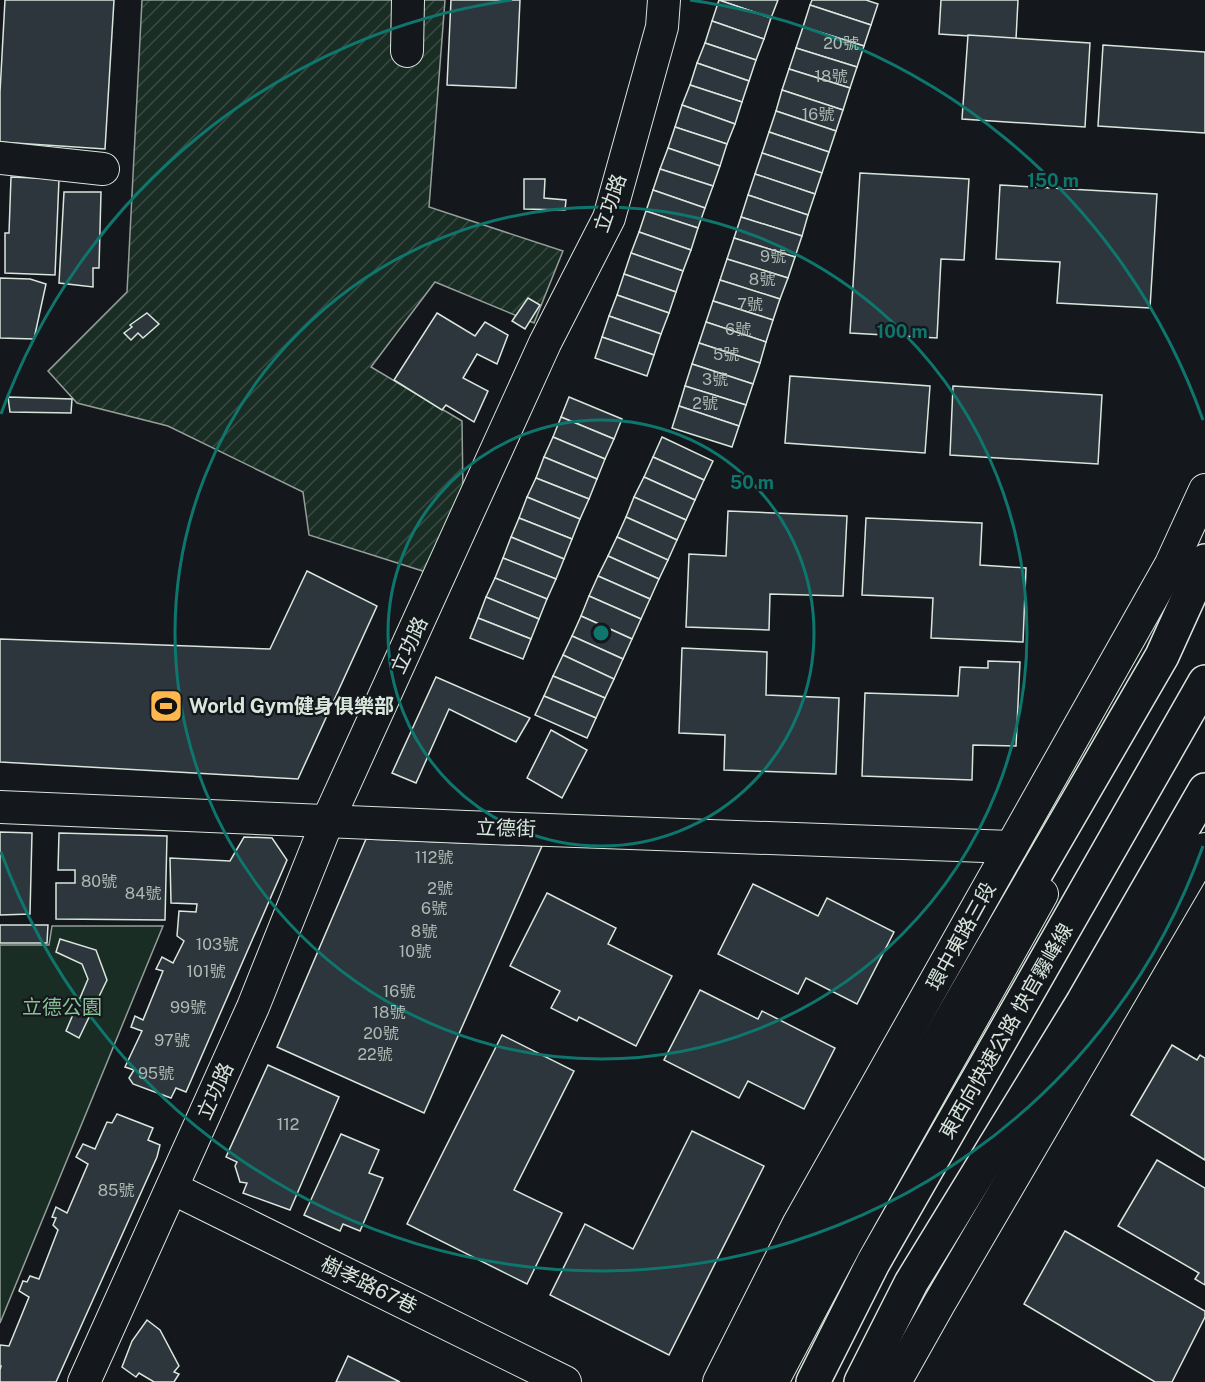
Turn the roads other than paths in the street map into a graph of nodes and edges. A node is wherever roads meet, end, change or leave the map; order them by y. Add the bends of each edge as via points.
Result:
1 (408, 0) edge
2 (664, 0) edge
3 (407, 51) dead end
4 (0, 158) edge
5 (103, 169) dead end
6 (1205, 490) edge
7 (1205, 561) edge
8 (1205, 596) edge
9 (1205, 682) edge
10 (1205, 790) edge
11 (0, 807) edge
12 (328, 820) junction
13 (1011, 847) junction
14 (1205, 849) edge
15 (1195, 889) edge
16 (172, 1188) junction
17 (84, 1382) edge
18 (565, 1382) edge
19 (719, 1382) edge
20 (747, 1382) edge
21 (772, 1382) edge
22 (813, 1382) edge
23 (861, 1382) edge
24 (896, 1382) edge

1 - 3 street
2 - 12 street, 立功路 via 662,27 609,218 545,343
4 - 5 street
6 - 13 street, 環中東路三段 via 1171,564
7 - 20 highway via 1162,656 827,1233
8 - 21 street via 1171,666 846,1243
9 - 22 highway, 東西向快速公路 快官霧峰線 via 873,1263
10 - 23 highway via 1083,1002 911,1283
11 - 12 street, 立德街
12 - 13 street, 立德街
12 - 16 street, 立功路 via 253,1007
13 - 19 street, 環中東路三段 via 799,1222
14 - 15 street
15 - 24 street via 939,1304
16 - 17 street, 立功路
16 - 18 street, 樹孝路67巷

